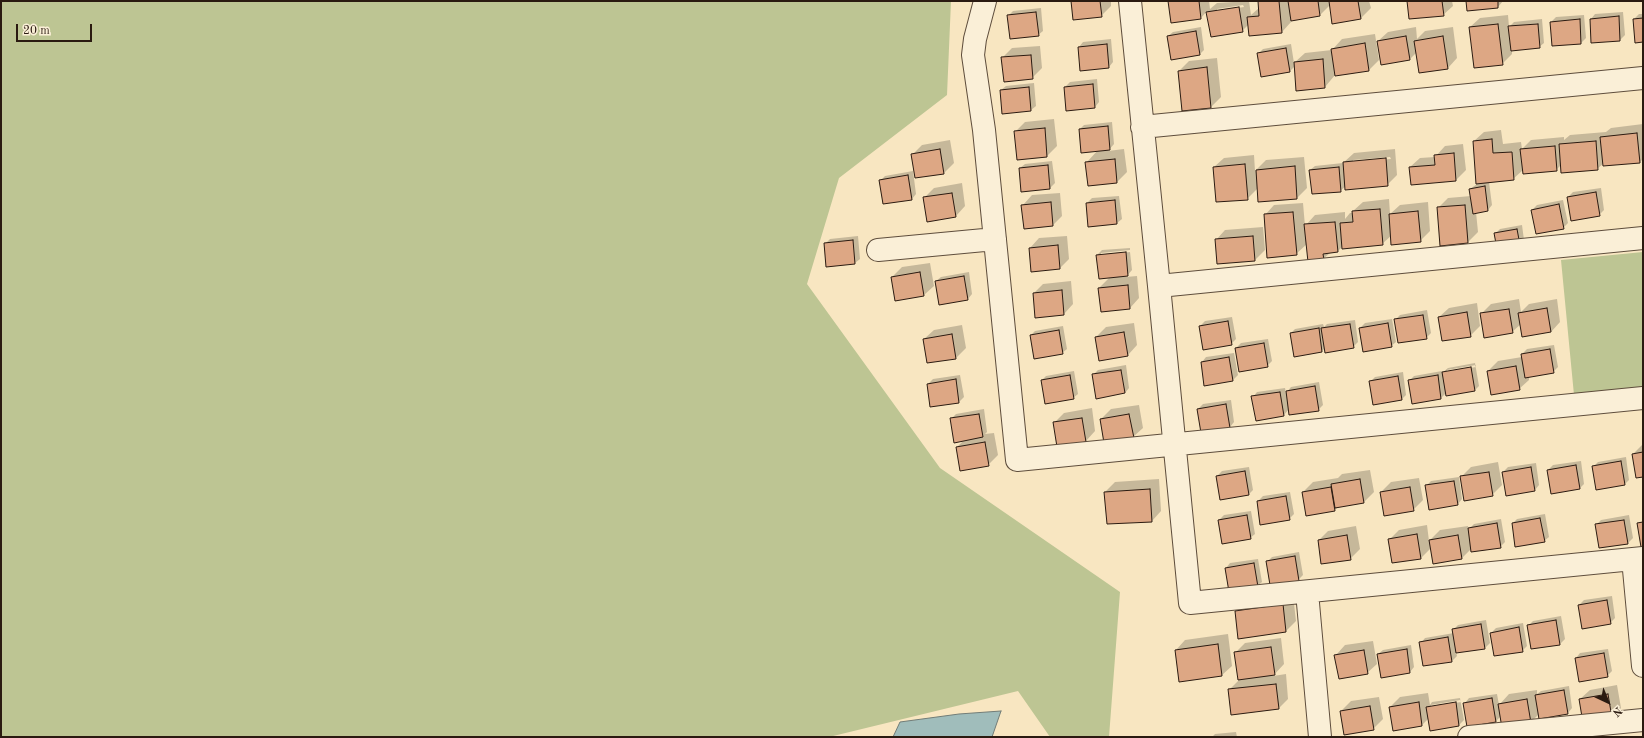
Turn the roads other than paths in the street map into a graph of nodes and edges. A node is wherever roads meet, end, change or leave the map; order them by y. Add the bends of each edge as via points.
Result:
1 (985, 1) edge
2 (1130, 1) edge
3 (1643, 78) edge
4 (1142, 127) junction
5 (1643, 238) edge
6 (995, 239) junction
7 (878, 250) dead end
8 (1160, 286) junction
9 (1643, 398) edge
10 (1175, 444) junction
11 (1638, 558) edge
12 (1307, 592) junction
13 (1643, 666) edge
14 (1643, 720) edge
15 (1320, 737) edge
16 (1469, 737) edge

1 - 6 street via 973,55 984,130
2 - 4 street
3 - 4 street
4 - 8 street
5 - 8 street
6 - 7 street
6 - 10 street via 1017,460
8 - 10 street
9 - 10 street
10 - 12 street via 1190,603
11 - 12 street
11 - 13 street
12 - 15 street
14 - 16 street

